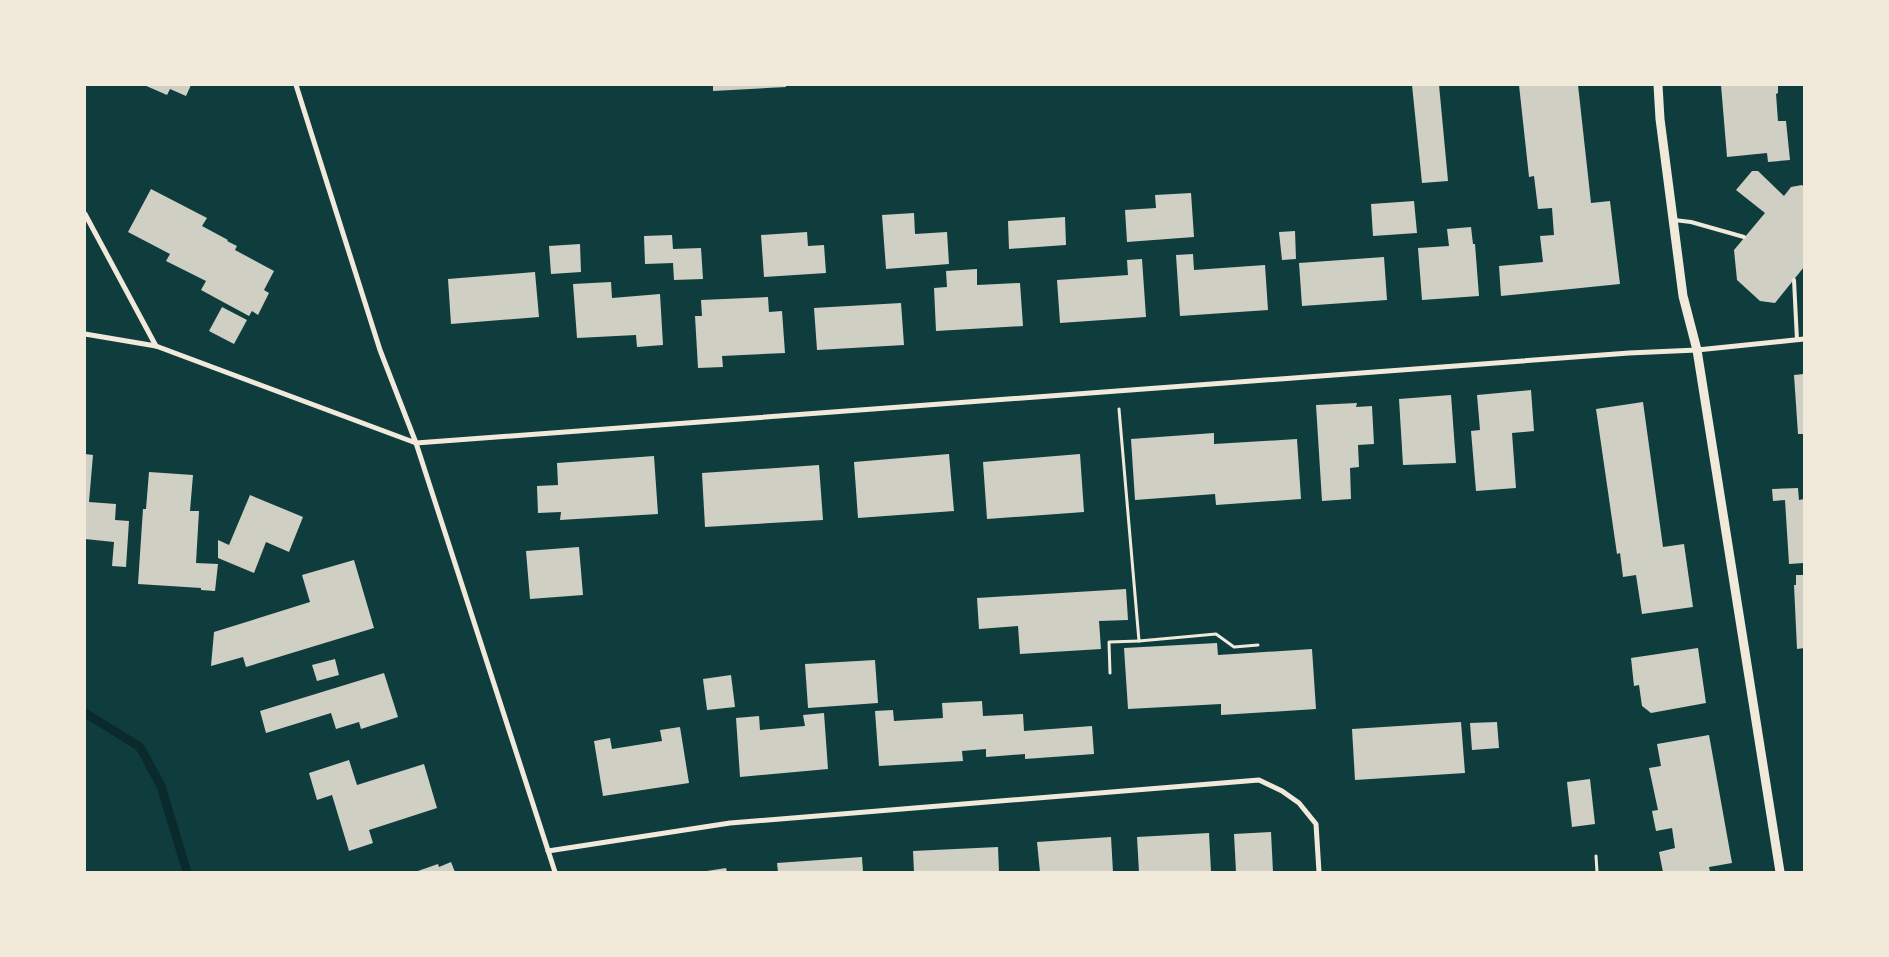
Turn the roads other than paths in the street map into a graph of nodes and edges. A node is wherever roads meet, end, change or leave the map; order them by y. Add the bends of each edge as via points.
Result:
1 (296, 85) edge
2 (1658, 85) edge
3 (85, 214) edge
4 (1673, 220) junction
5 (1744, 236) dead end
6 (1794, 280) dead end
7 (85, 334) edge
8 (1804, 339) edge
9 (1797, 340) junction
10 (156, 346) junction
11 (1697, 350) junction
12 (416, 443) junction
13 (548, 851) junction
14 (555, 872) edge
15 (1319, 872) edge
16 (1780, 872) edge

1 - 12 street via 380,350
2 - 4 street
3 - 10 street
4 - 5 lane
4 - 11 street via 1683,296
6 - 9 lane
7 - 10 street
8 - 9 street
9 - 11 street
10 - 12 street
11 - 12 street
11 - 16 street
12 - 13 street
13 - 14 street
13 - 15 street via 730,823 1259,780 1299,803 1316,824

